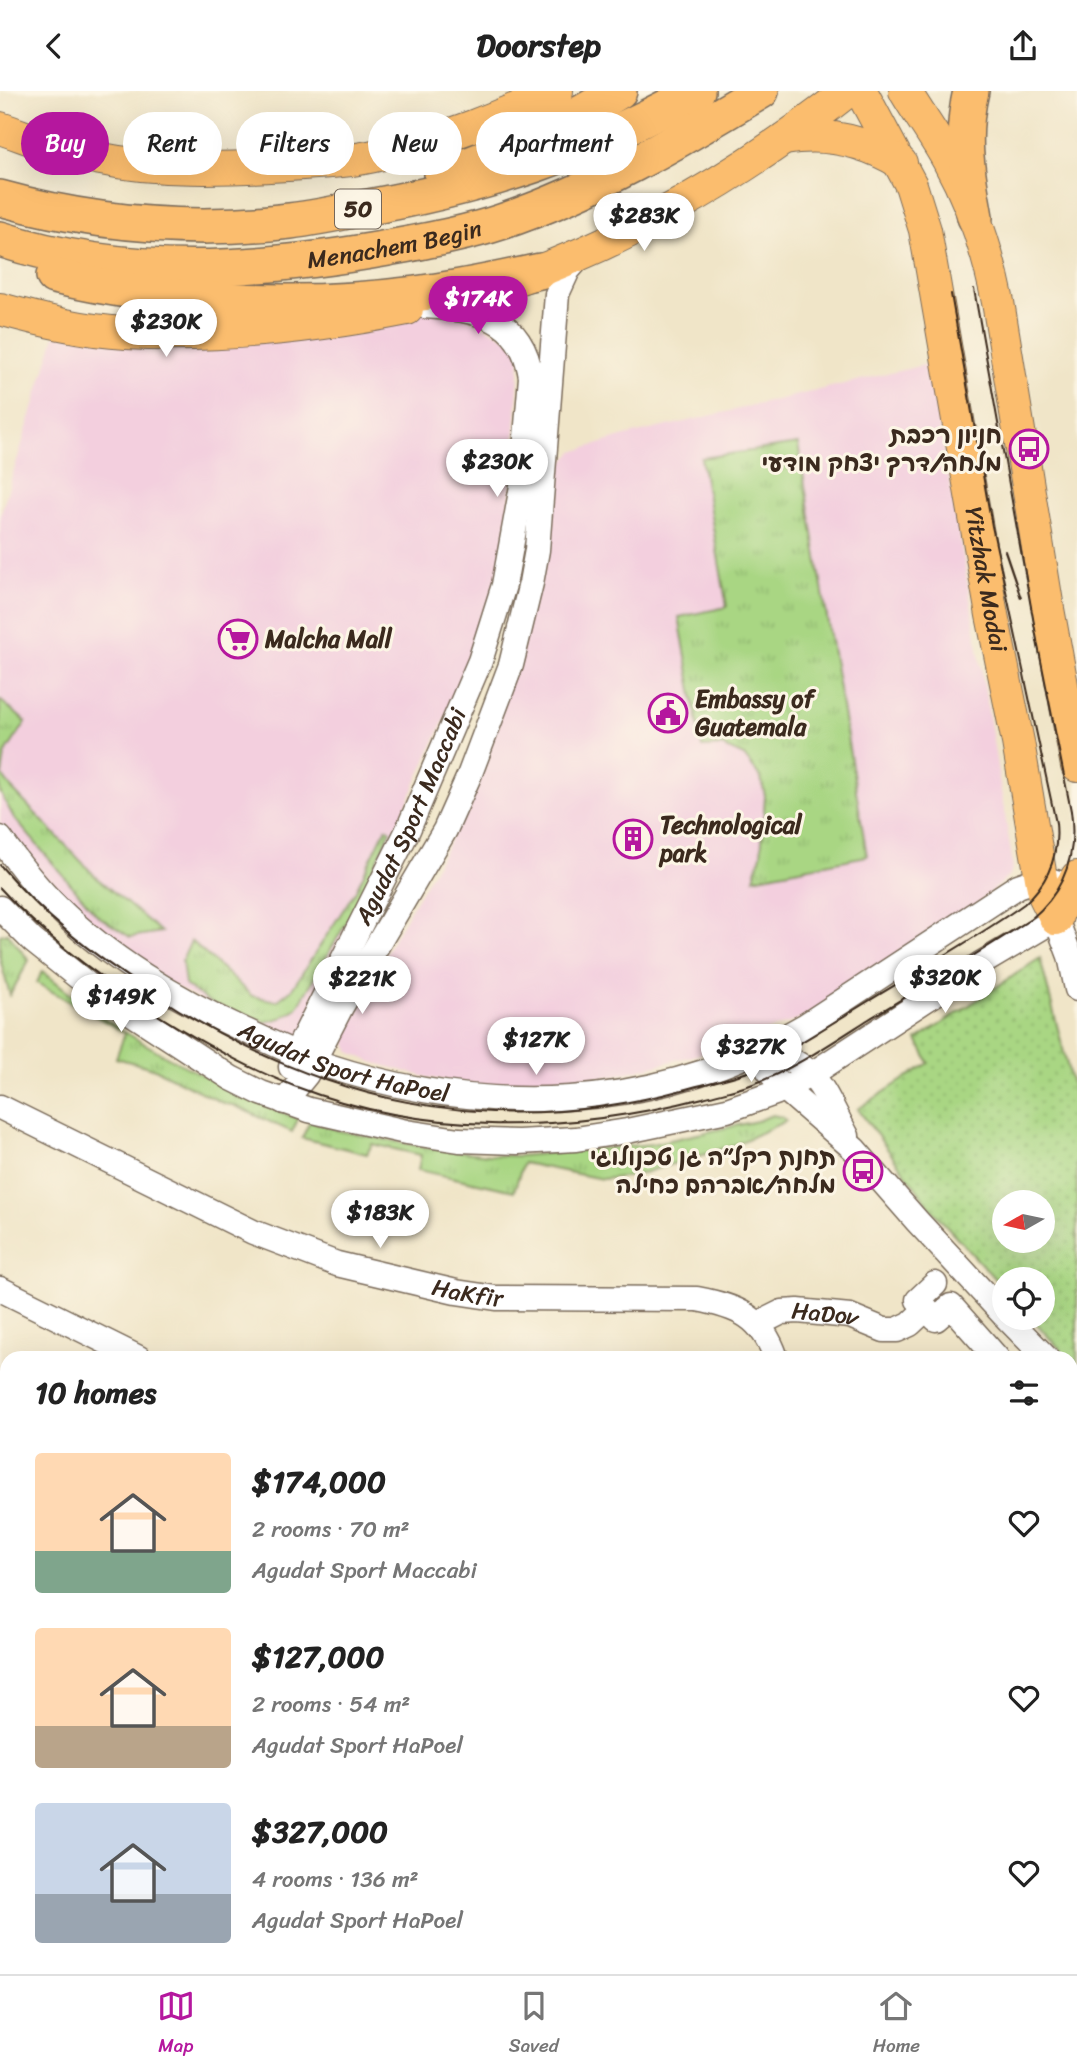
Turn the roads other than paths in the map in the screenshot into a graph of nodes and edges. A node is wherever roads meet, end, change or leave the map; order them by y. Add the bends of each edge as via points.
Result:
1 (557, 91) edge
2 (619, 91) edge
3 (697, 91) edge
4 (761, 91) edge
5 (848, 91) edge
6 (861, 91) edge
7 (905, 91) edge
8 (971, 91) edge
9 (0, 128) edge
10 (784, 139) junction
11 (901, 163) junction
12 (0, 198) edge
13 (975, 217) junction
14 (278, 222) junction
15 (0, 239) edge
16 (583, 253) junction
17 (0, 261) edge
18 (540, 271) junction
19 (424, 306) junction
20 (0, 309) edge
21 (1077, 766) edge
22 (0, 838) edge
23 (1066, 893) edge
24 (0, 908) edge
25 (1077, 989) edge
26 (757, 1051) junction
27 (305, 1057) junction
28 (812, 1074) junction
29 (785, 1089) junction
30 (284, 1102) junction
31 (0, 1107) edge
32 (854, 1149) junction
33 (935, 1284) dead end
34 (0, 1289) edge
35 (992, 1301) edge
36 (926, 1309) junction
37 (758, 1324) junction
38 (1019, 1330) edge
39 (125, 1351) edge
40 (774, 1351) edge
41 (991, 1351) edge
42 (1039, 1351) edge

1 - 9 main road via 407,148 297,165 124,163 74,153
2 - 14 highway via 561,123 453,171
3 - 14 highway, Menachem Begin / 50 via 602,139 525,170 411,200
4 - 15 highway, Menachem Begin / 50 via 660,152 581,190 501,222 421,241 298,262 184,268 92,260
5 - 10 main road
6 - 11 main road, Yitzhak Modai
7 - 13 main road via 947,158
8 - 13 highway via 964,131
10 - 11 main road via 832,137
10 - 16 main road via 680,204
11 - 23 main road, Yitzhak Modai via 919,208 929,251 989,601 1018,741
12 - 14 highway, Menachem Begin / 50 via 136,223
13 - 21 main road via 996,293
16 - 18 main road
16 - 27 street, Agudat Sport Maccabi via 568,270 557,294 537,550 511,665 445,830 341,1007
17 - 18 highway via 139,293 260,300 415,294
18 - 19 main road
19 - 20 main road via 285,328 172,333 124,333
19 - 27 street, Agudat Sport Maccabi via 489,316 500,321 521,346 531,377 522,486 504,585 481,661
22 - 27 street, Agudat Sport HaPoel via 52,902 110,951 202,1009
23 - 25 street, Yitzhak Modai via 1068,947
23 - 26 street, Agudat Sport HaPoel via 1012,889 819,1017
23 - 28 street, Agudat Sport HaPoel via 982,963
24 - 30 street, Agudat Sport HaPoel via 86,984 231,1077
26 - 27 street, Agudat Sport HaPoel via 644,1088 533,1100 461,1096 404,1086
26 - 28 street via 792,1059
26 - 29 street
27 - 30 street, Agudat Sport Maccabi
28 - 29 street, Agudat Sport HaPoel
28 - 32 street
29 - 30 street, Agudat Sport HaPoel via 743,1105 676,1121 604,1135 528,1142 433,1137
29 - 32 street
31 - 37 street, HaKfir via 253,1232 337,1265 496,1298 698,1299 740,1311
32 - 35 street
33 - 36 street via 918,1300
34 - 39 street
36 - 37 street, HaDov via 897,1330 850,1317 798,1311 782,1312
36 - 41 street via 936,1319 951,1306
37 - 40 street
38 - 42 street

